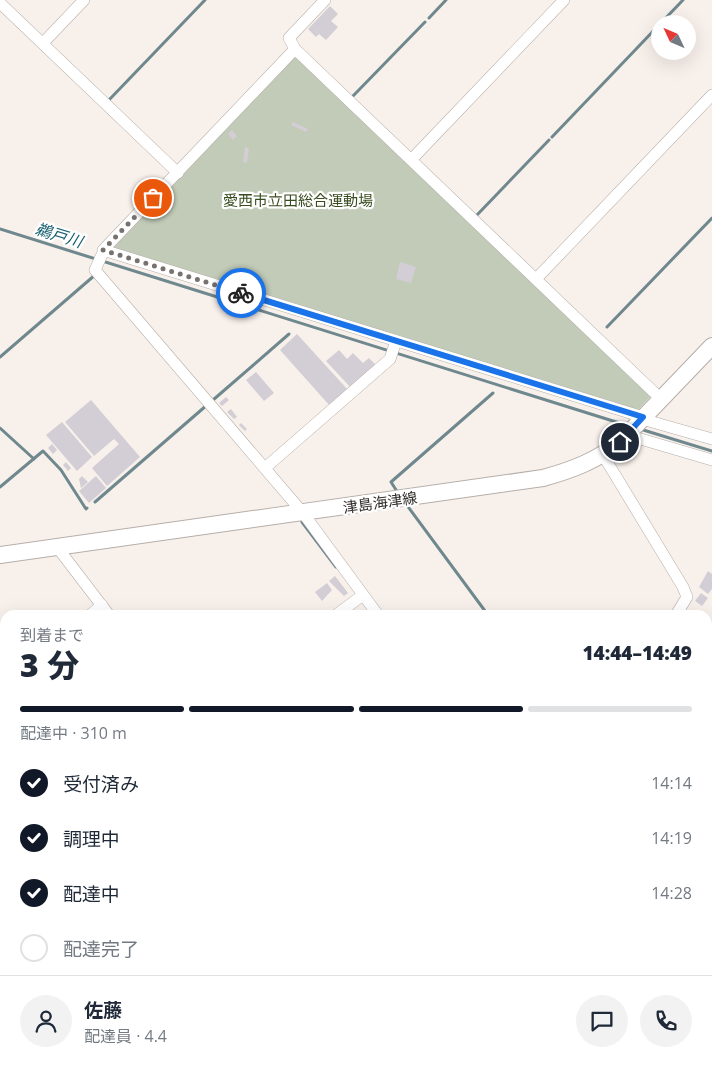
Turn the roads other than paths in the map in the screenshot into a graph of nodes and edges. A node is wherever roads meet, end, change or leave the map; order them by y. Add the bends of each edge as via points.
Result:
1 (84, 0) edge
2 (325, 0) edge
3 (564, 0) edge
4 (0, 3) edge
5 (42, 44) junction
6 (295, 49) junction
7 (712, 95) edge
8 (411, 160) junction
9 (178, 173) junction
10 (102, 251) junction
11 (536, 279) junction
12 (395, 342) junction
13 (712, 346) edge
14 (661, 399) junction
15 (642, 419) junction
16 (628, 434) junction
17 (712, 439) edge
18 (603, 455) junction
19 (712, 460) edge
20 (265, 468) junction
21 (303, 513) junction
22 (57, 547) junction
23 (0, 555) edge
24 (363, 595) junction
25 (102, 605) junction
26 (96, 610) edge
27 (106, 610) edge
28 (343, 610) edge
29 (374, 610) edge
30 (679, 610) edge

1 - 5 street
2 - 6 street via 289,38
3 - 8 street
4 - 5 street
5 - 9 street
6 - 8 street
6 - 9 street
7 - 11 street
8 - 11 street
9 - 10 street
10 - 12 street
10 - 20 street via 95,270
11 - 14 street
12 - 15 street
12 - 20 street via 391,357
13 - 14 main road, 津島海津線
14 - 15 main road, 津島海津線
15 - 16 main road, 津島海津線
15 - 17 street
16 - 18 main road, 津島海津線
16 - 19 street
18 - 21 main road, 津島海津線 via 567,472 543,478
18 - 30 street via 683,587 687,597
20 - 21 street
21 - 22 main road, 津島海津線
21 - 24 street
22 - 23 main road, 津島海津線
22 - 25 street
24 - 28 street
24 - 29 street
25 - 26 street
25 - 27 street

